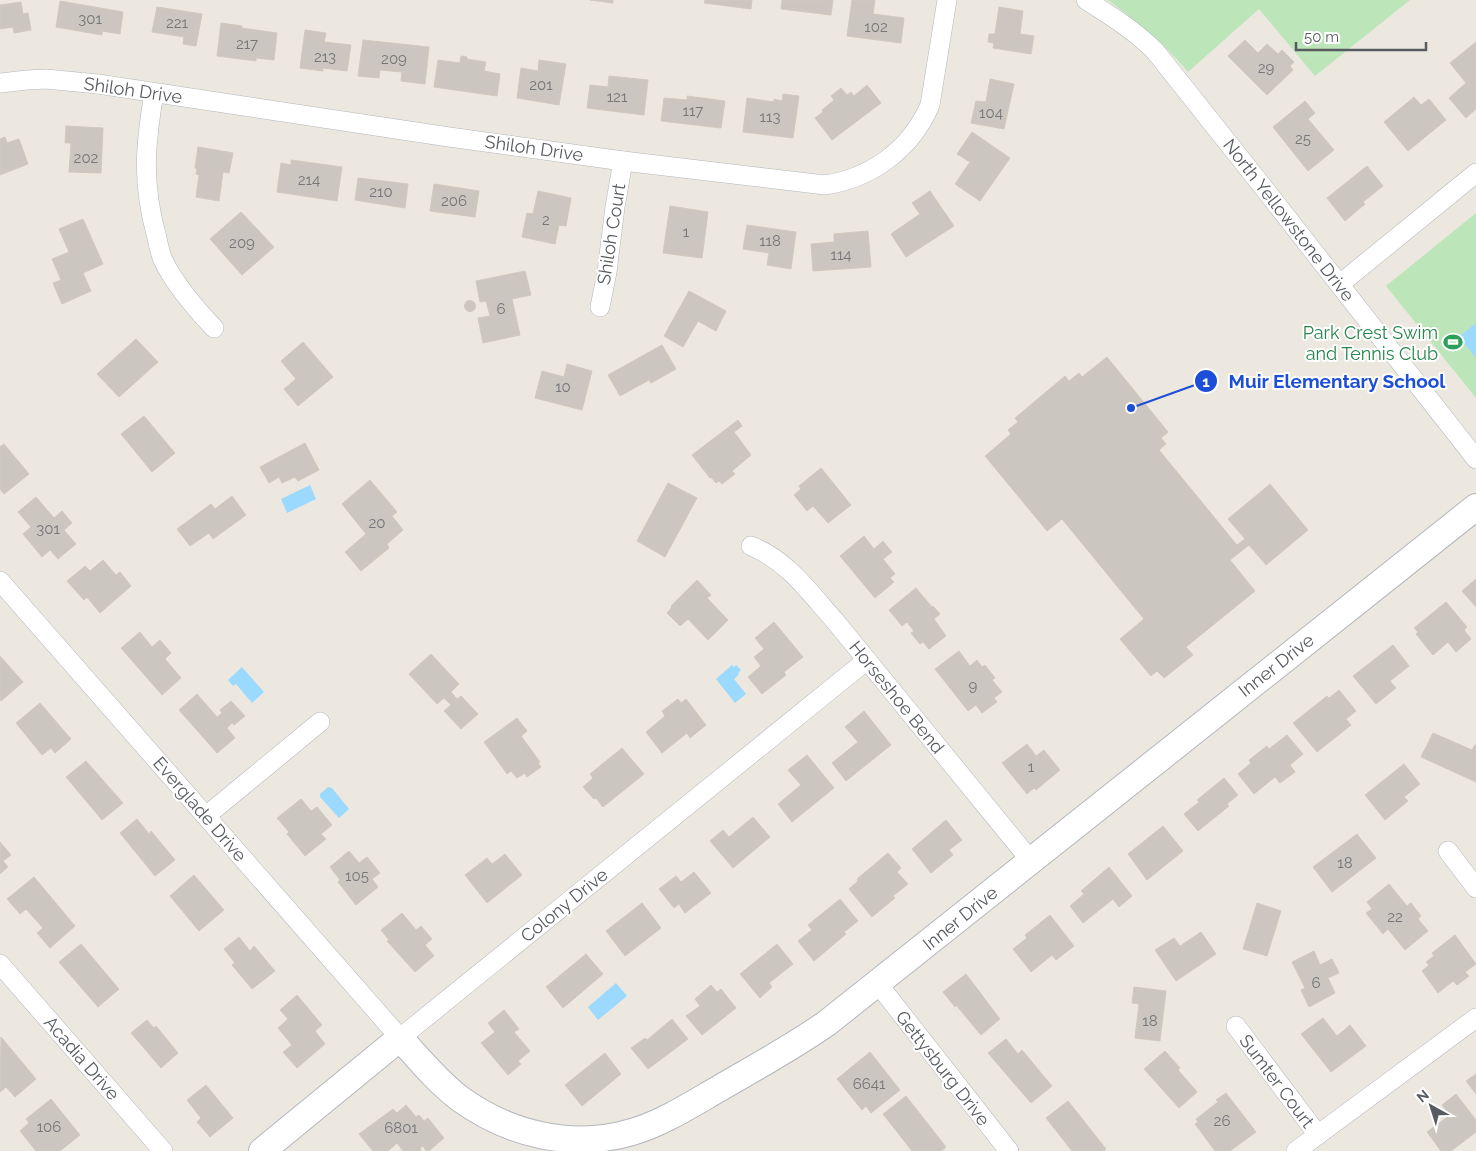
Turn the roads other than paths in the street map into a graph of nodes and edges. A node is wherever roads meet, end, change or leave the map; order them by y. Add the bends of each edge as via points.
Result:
1 (947, 0) edge
2 (1086, 0) edge
3 (0, 83) edge
4 (154, 93) junction
5 (623, 161) junction
6 (1476, 173) edge
7 (1340, 284) junction
8 (600, 307) dead end
9 (214, 328) dead end
10 (1476, 458) edge
11 (1476, 507) edge
12 (751, 546) dead end
13 (0, 580) edge
14 (867, 660) junction
15 (320, 722) dead end
16 (206, 816) junction
17 (1448, 851) dead end
18 (1031, 861) junction
19 (1476, 888) edge
20 (0, 964) edge
21 (878, 984) junction
22 (1476, 1018) edge
23 (1236, 1026) dead end
24 (400, 1038) junction
25 (1318, 1135) junction
26 (163, 1151) edge
27 (262, 1151) edge
28 (1009, 1151) edge
29 (1296, 1151) edge

1 - 5 street, Shiloh Drive via 930,105 924,120 901,148 864,175 824,186
2 - 7 street, North Yellowstone Drive via 1127,25 1155,51
3 - 4 street, Shiloh Drive via 46,79
4 - 5 street, Shiloh Drive
4 - 9 street via 145,165 150,214 163,259 178,285
5 - 8 street, Shiloh Court
6 - 7 street
7 - 10 street, North Yellowstone Drive
11 - 18 street, Inner Drive
12 - 14 street, Horseshoe Bend via 790,571
13 - 16 street, Everglade Drive
14 - 18 street, Horseshoe Bend
14 - 24 street, Colony Drive
15 - 16 street
16 - 24 street, Everglade Drive
17 - 19 street
18 - 21 street, Inner Drive
20 - 26 street, Acadia Drive
21 - 24 street, Inner Drive via 814,1032 698,1100 657,1122 609,1138 552,1138 494,1120 458,1098
21 - 28 street, Gettysburg Drive
22 - 25 street
23 - 25 street, Sumter Court
24 - 27 street, Colony Drive
25 - 29 street

